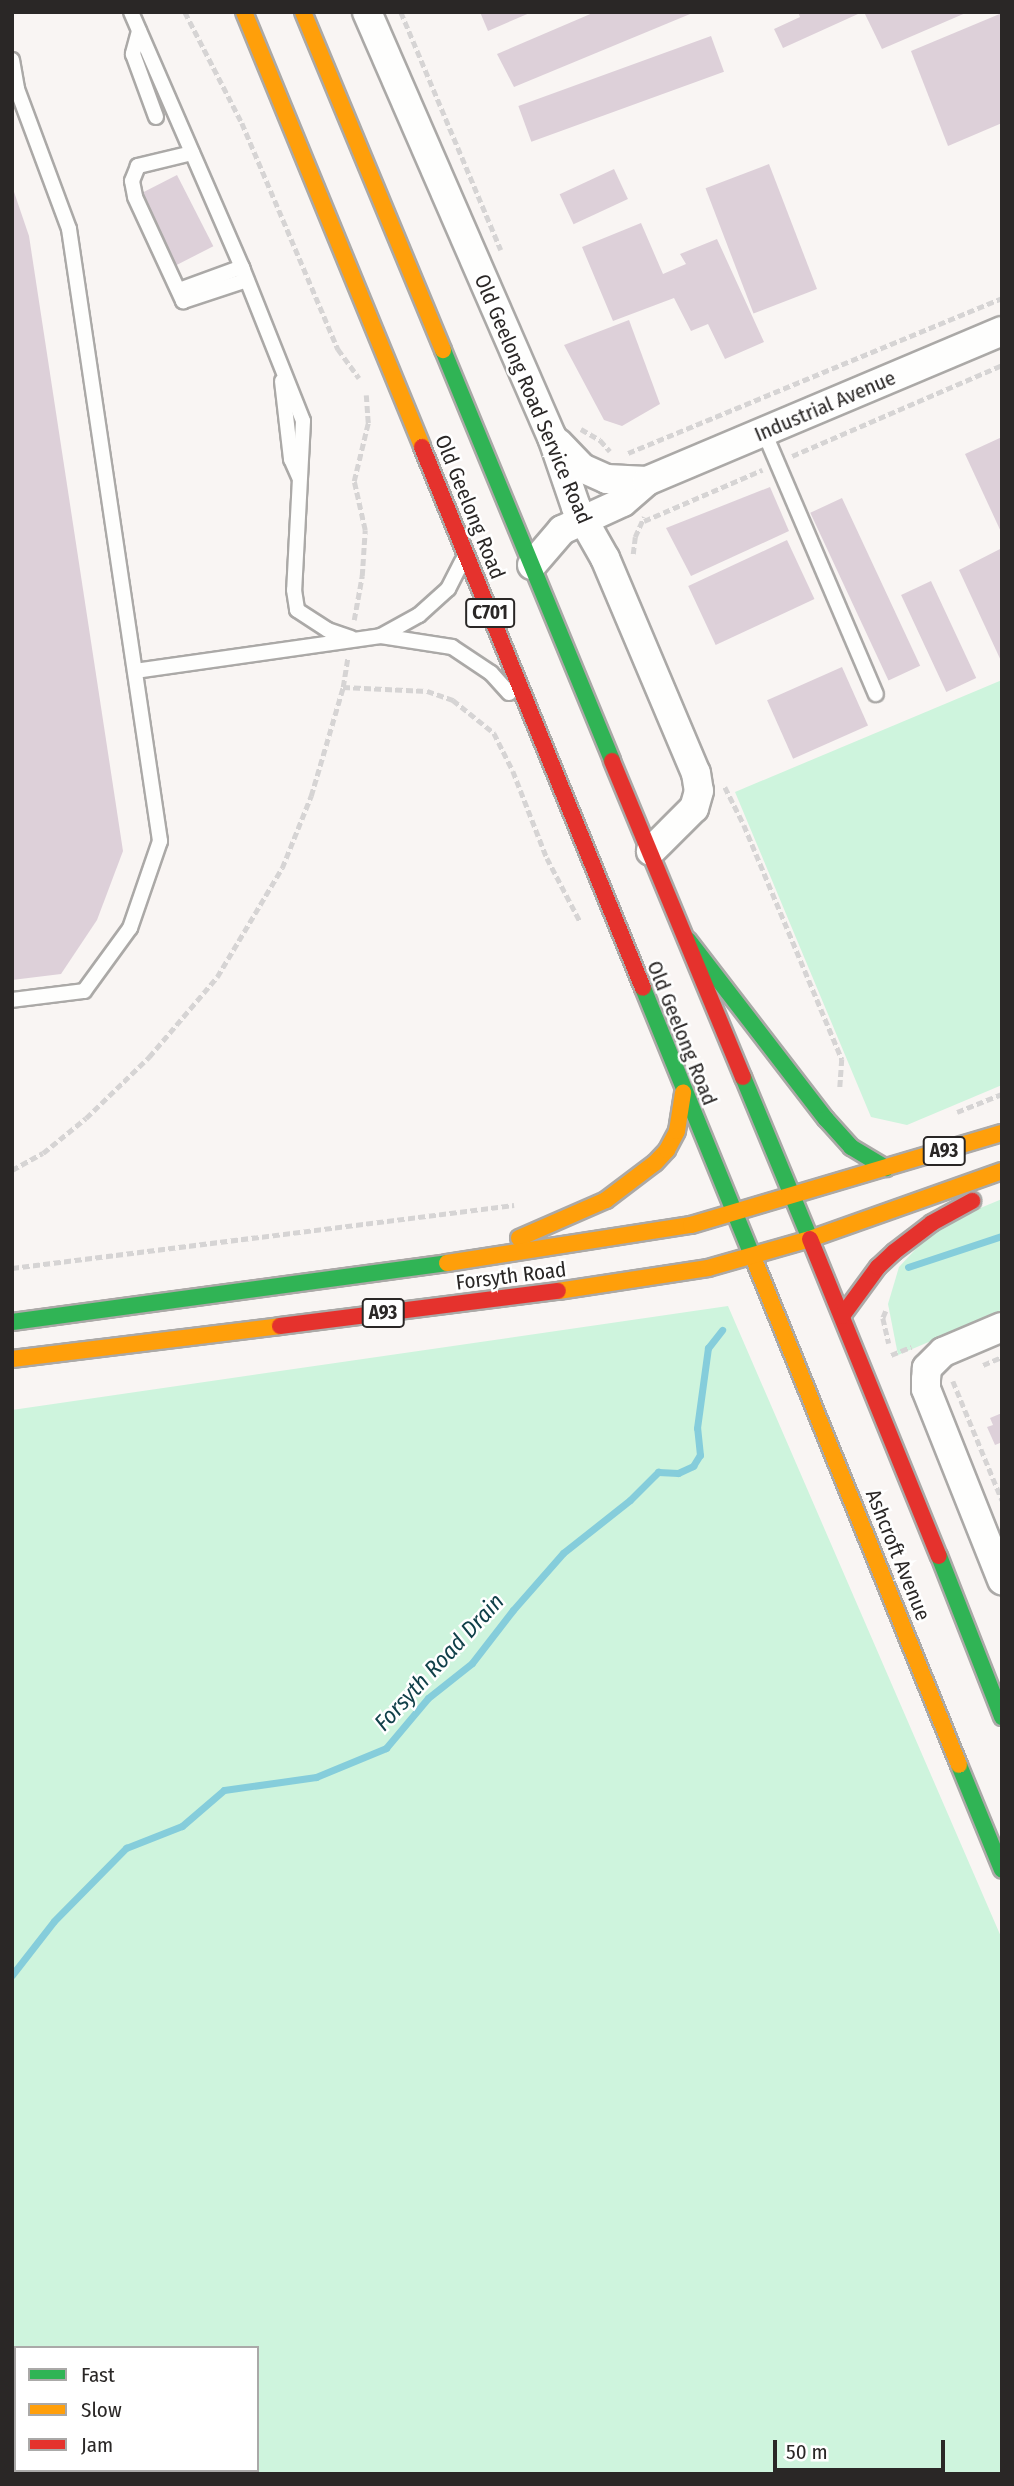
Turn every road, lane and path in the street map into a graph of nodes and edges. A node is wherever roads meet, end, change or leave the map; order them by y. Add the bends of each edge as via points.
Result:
1 (131, 12) edge
2 (185, 12) edge
3 (244, 12) edge
4 (303, 12) edge
5 (367, 12) edge
6 (139, 31) junction
7 (12, 60) edge
8 (156, 117) dead end
9 (192, 153) junction
10 (244, 273) junction
11 (1002, 298) edge
12 (1002, 331) edge
13 (1002, 365) edge
14 (764, 432) junction
15 (552, 437) junction
16 (616, 458) dead end
17 (777, 463) junction
18 (647, 481) junction
19 (581, 520) junction
20 (644, 521) dead end
21 (465, 550) junction
22 (532, 565) junction
23 (381, 636) junction
24 (351, 638) junction
25 (135, 671) junction
26 (343, 687) junction
27 (876, 694) dead end
28 (534, 720) junction
29 (651, 851) junction
30 (589, 934) dead end
31 (688, 940) junction
32 (12, 1000) edge
33 (683, 1092) junction
34 (1002, 1133) edge
35 (886, 1168) junction
36 (12, 1170) edge
37 (1002, 1171) edge
38 (1002, 1184) edge
39 (794, 1194) junction
40 (524, 1204) dead end
41 (735, 1213) junction
42 (810, 1239) junction
43 (753, 1257) junction
44 (469, 1260) junction
45 (12, 1268) edge
46 (842, 1317) junction
47 (12, 1322) edge
48 (1002, 1327) edge
49 (12, 1359) edge
50 (952, 1378) dead end
51 (1002, 1500) edge
52 (1002, 1580) edge
53 (1002, 1717) edge
54 (1002, 1870) edge

1 - 6 lane
2 - 24 path via 242,123 338,349 365,386 368,423 354,481 365,530
3 - 21 main road, Old Geelong Road / C701
4 - 22 main road, Old Geelong Road / C701
5 - 15 street, Old Geelong Road Service Road
6 - 8 lane via 133,54
6 - 9 lane
7 - 25 lane via 17,89 69,229
9 - 10 lane
9 - 10 lane via 138,166 132,181 135,197 178,290
10 - 24 lane via 303,421 294,590 297,610
11 - 16 path
12 - 14 street, Industrial Avenue
13 - 17 path
14 - 17 lane
14 - 18 street, Industrial Avenue
15 - 18 street, Industrial Avenue via 583,468 607,479
15 - 19 street, Old Geelong Road Service Road
17 - 20 path
17 - 27 lane
18 - 19 street, Industrial Avenue via 623,502
19 - 22 street, Industrial Avenue via 555,536
19 - 29 street, Old Geelong Road Service Road via 605,558 698,782 694,808
21 - 23 lane via 448,589 419,615
21 - 28 main road, Old Geelong Road / C701
22 - 29 main road, Old Geelong Road / C701
23 - 24 lane
23 - 28 lane via 452,647 491,673
24 - 25 lane
24 - 26 path
25 - 32 lane via 160,841 130,928 84,991
26 - 30 path via 427,691 453,700 494,733 547,858
26 - 36 path via 311,796 282,867 217,977 149,1057 86,1118 44,1153
28 - 33 main road, Old Geelong Road / C701
29 - 31 main road, Old Geelong Road / C701
31 - 35 main road via 825,1119 851,1147
31 - 39 main road, Old Geelong Road / C701
33 - 41 main road, Old Geelong Road / C701
33 - 44 main road via 677,1131 667,1150 633,1181 606,1200
34 - 35 main road, Forsyth Road / A93
35 - 39 main road, Forsyth Road / A93
37 - 42 main road, Forsyth Road / A93
38 - 46 main road via 932,1223 894,1252
39 - 41 main road, Forsyth Road / A93
39 - 42 main road, C701
40 - 45 path
41 - 43 main road, C701
41 - 44 main road, Forsyth Road / A93 via 691,1225
42 - 43 main road, Forsyth Road / A93
42 - 46 main road, Ashcroft Avenue
43 - 49 main road, Forsyth Road / A93 via 596,1286
43 - 54 main road, Ashcroft Avenue
44 - 47 main road, Forsyth Road / A93
46 - 53 main road, Ashcroft Avenue
48 - 52 street via 943,1352 927,1368 926,1380
50 - 51 path

